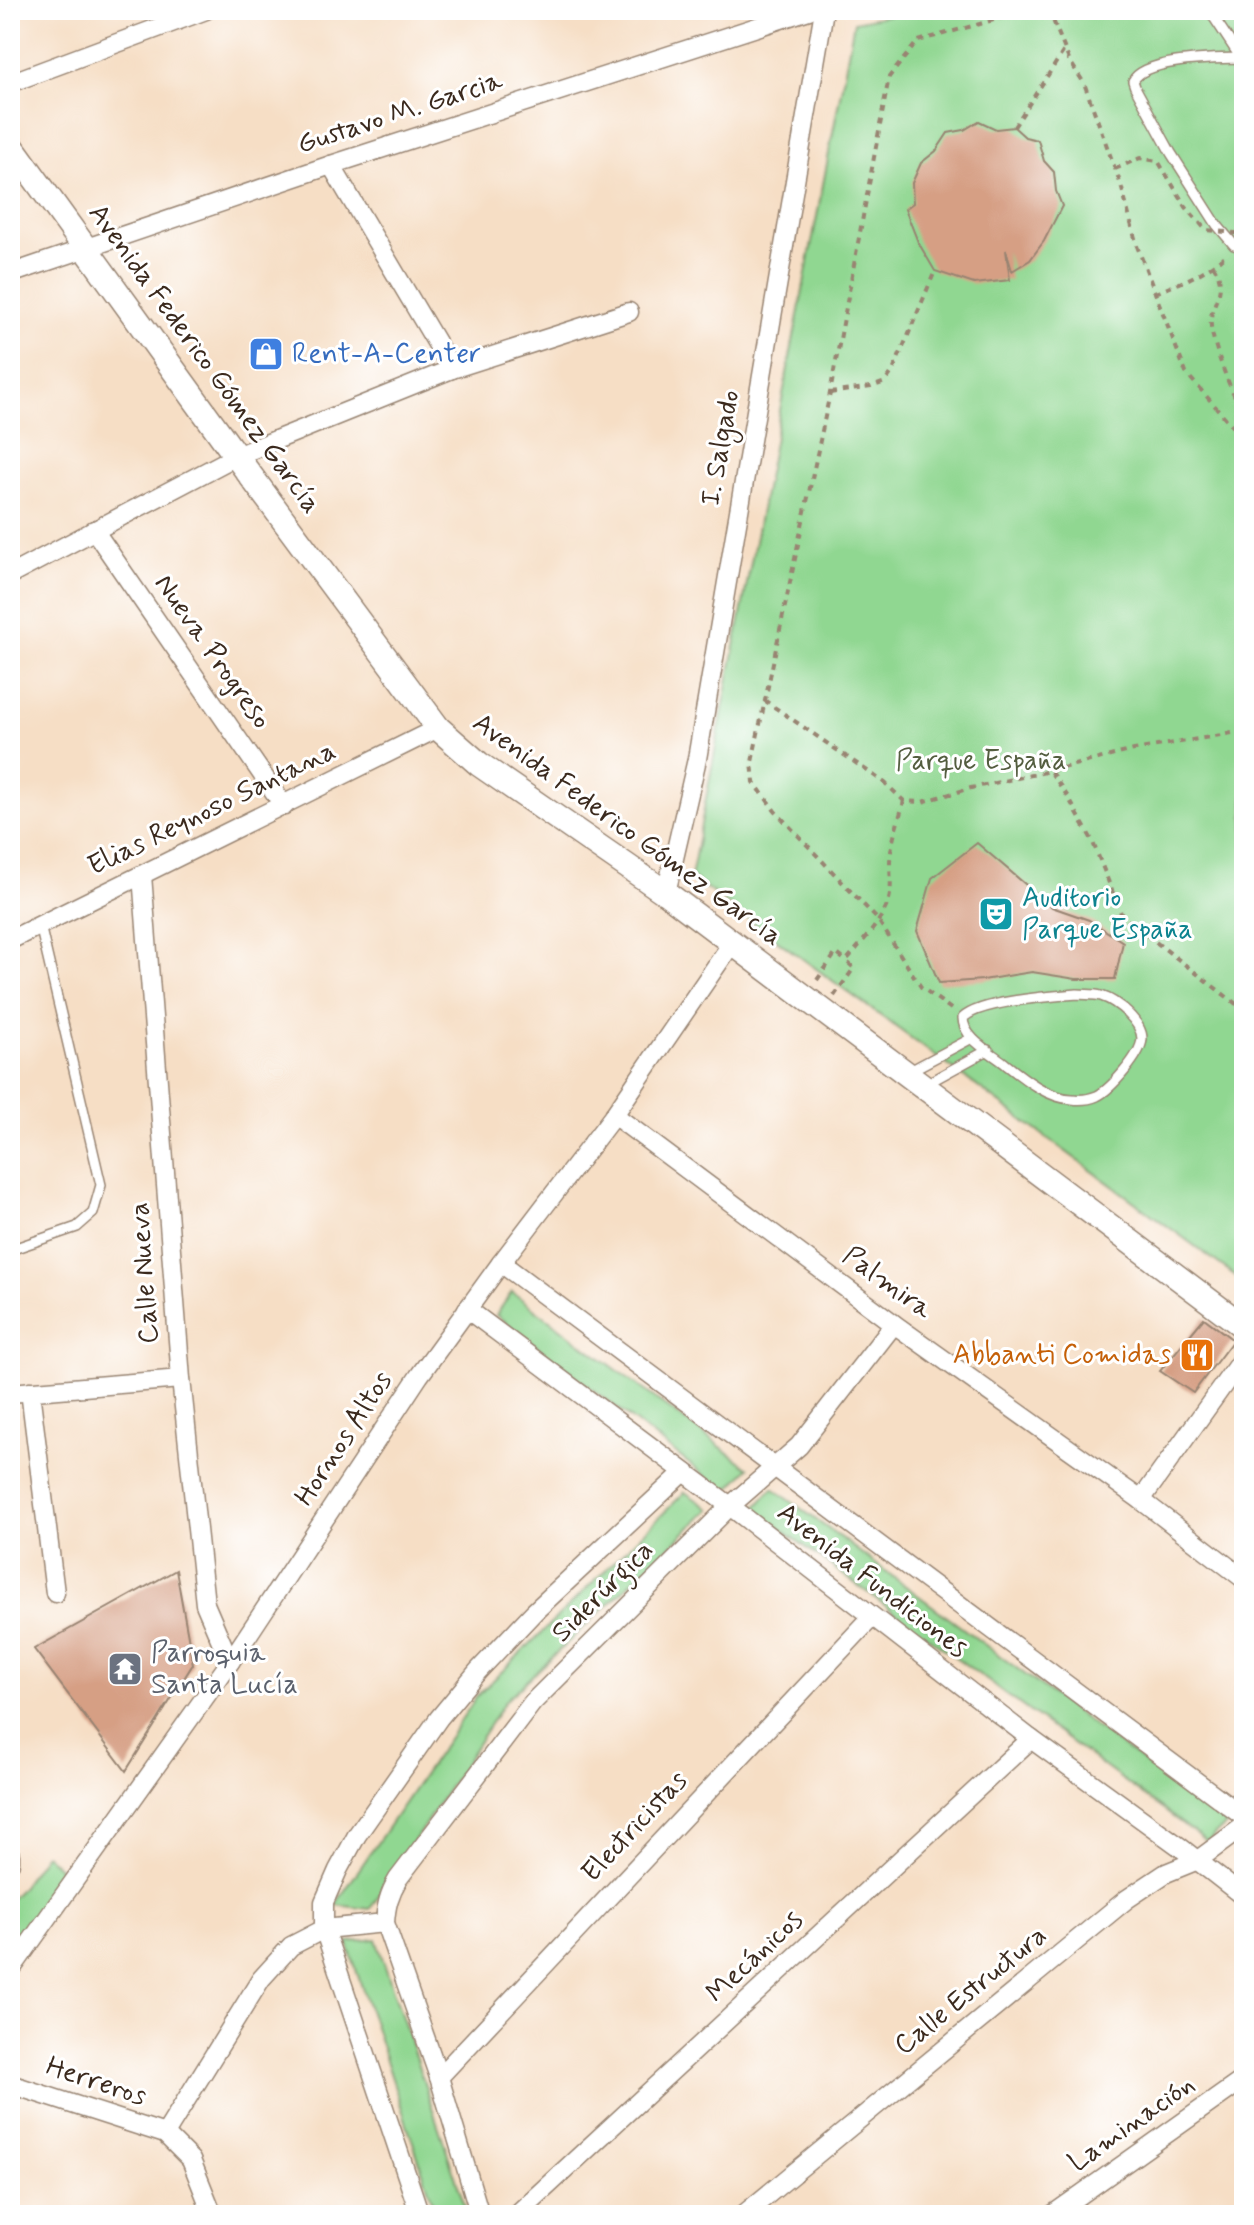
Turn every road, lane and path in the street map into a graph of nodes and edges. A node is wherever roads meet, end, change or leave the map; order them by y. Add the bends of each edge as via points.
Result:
1 (206, 10) edge
2 (809, 10) edge
3 (824, 10) edge
4 (1030, 10) edge
5 (1049, 10) edge
6 (1209, 10) edge
7 (1065, 49) junction
8 (1242, 60) edge
9 (10, 83) edge
10 (1014, 127) dead end
11 (10, 144) edge
12 (331, 165) junction
13 (1115, 169) junction
14 (1244, 234) edge
15 (1239, 247) edge
16 (87, 248) junction
17 (1213, 265) junction
18 (935, 271) dead end
19 (10, 274) edge
20 (1155, 293) junction
21 (629, 312) dead end
22 (452, 369) junction
23 (830, 393) junction
24 (1244, 404) edge
25 (1244, 439) edge
26 (236, 456) junction
27 (94, 530) junction
28 (10, 575) edge
29 (764, 700) junction
30 (438, 728) junction
31 (1244, 731) edge
32 (1050, 771) junction
33 (904, 801) junction
34 (284, 806) junction
35 (142, 875) junction
36 (666, 893) junction
37 (878, 920) junction
38 (40, 925) junction
39 (10, 940) edge
40 (732, 943) junction
41 (846, 961) junction
42 (814, 1004) junction
43 (1244, 1010) edge
44 (963, 1018) junction
45 (972, 1038) junction
46 (988, 1050) junction
47 (915, 1079) junction
48 (614, 1115) junction
49 (10, 1250) edge
50 (501, 1263) junction
51 (467, 1309) junction
52 (894, 1324) junction
53 (1244, 1327) edge
54 (1244, 1356) edge
55 (181, 1379) junction
56 (30, 1391) junction
57 (10, 1393) edge
58 (776, 1468) junction
59 (684, 1472) junction
60 (1141, 1500) junction
61 (730, 1506) junction
62 (1244, 1579) edge
63 (55, 1593) dead end
64 (872, 1617) junction
65 (230, 1662) junction
66 (1031, 1739) junction
67 (1244, 1817) edge
68 (1244, 1826) edge
69 (10, 1855) edge
70 (1198, 1860) junction
71 (10, 1863) edge
72 (1244, 1897) edge
73 (385, 1923) junction
74 (324, 1929) junction
75 (10, 1971) edge
76 (439, 2077) junction
77 (1244, 2079) edge
78 (10, 2084) edge
79 (165, 2134) junction
80 (213, 2215) edge
81 (420, 2215) edge
82 (480, 2215) edge
83 (516, 2215) edge
84 (743, 2215) edge
85 (1052, 2215) edge

1 - 9 street
2 - 12 street, Gustavo M. Garcia
3 - 36 street, I. Salgado via 697,759
4 - 23 path via 918,41 889,77
5 - 7 path
6 - 8 lane
7 - 10 path
7 - 13 path via 1084,83
8 - 15 lane via 1177,61 1134,77 1194,189
11 - 16 street, Avenida Federico Gómez García
12 - 16 street, Gustavo M. Garcia
12 - 22 street
13 - 14 path, bridge via 1140,158 1158,161 1206,230
13 - 20 path
15 - 17 path
16 - 19 street, Gustavo M. Garcia
16 - 26 street, Avenida Federico Gómez García
17 - 20 path
17 - 24 path via 1220,286 1210,324 1231,392
18 - 23 path via 885,382
20 - 25 path via 1186,373
21 - 22 street
22 - 26 street
23 - 29 path
26 - 27 street
26 - 30 street, Avenida Federico Gómez García
27 - 28 street
27 - 34 street, Nueva Progreso
29 - 33 path
29 - 37 path via 752,762 754,782
30 - 34 street, Elias Reynoso Santana
30 - 36 street, Avenida Federico Gómez García via 479,764
31 - 32 path
32 - 33 path via 922,802
32 - 43 path via 1092,840 1122,916
33 - 37 path via 890,861 891,894
34 - 35 street, Elias Reynoso Santana
35 - 38 street, Elias Reynoso Santana
35 - 55 street, Calle Nueva
36 - 40 street, Avenida Federico Gómez García
37 - 41 path
37 - 44 path via 921,987
38 - 39 street, Elias Reynoso Santana
38 - 49 lane via 101,1185 93,1213 77,1227
40 - 42 street, Avenida Federico Gómez García
40 - 48 street, Hornos Altos
41 - 42 path via 854,968
41 - 42 path via 836,953
42 - 47 street, Avenida Federico Gómez García
44 - 45 lane
44 - 46 lane via 1015,1000 1099,996 1122,1008 1142,1036 1140,1049 1110,1086 1096,1096 1070,1100 1025,1079
45 - 46 lane
45 - 47 lane
46 - 47 lane
47 - 53 street, Avenida Federico Gómez García
48 - 50 street, Hornos Altos
48 - 52 street, Palmira
50 - 51 street, Hornos Altos
50 - 58 street, Avenida Fundiciones
51 - 59 street, Avenida Fundiciones
51 - 65 street, Hornos Altos
52 - 58 street, Siderúrgica
52 - 60 street, Palmira
54 - 60 street
55 - 56 street
55 - 65 street, Calle Nueva via 205,1604
56 - 57 street
56 - 63 street
58 - 61 street, Siderúrgica
58 - 67 street, Avenida Fundiciones
59 - 61 street, Avenida Fundiciones
59 - 74 street, Siderúrgica via 534,1612 439,1718 344,1858 324,1902
60 - 62 street, Palmira
61 - 64 street, Avenida Fundiciones
61 - 73 street, Siderúrgica via 533,1702 398,1879 386,1905
64 - 66 street, Avenida Fundiciones
64 - 76 street, Electricistas
65 - 75 street, Hornos Altos
66 - 70 street, Avenida Fundiciones
66 - 83 street, Mecánicos
68 - 70 street, Calle Estructura
69 - 71 street
70 - 72 street, Avenida Fundiciones
70 - 84 street, Calle Estructura via 1166,1873 1127,1899
73 - 74 street
73 - 76 street
74 - 79 street via 291,1946 261,1979
74 - 81 street, Siderúrgica
76 - 82 street
77 - 85 street, Laminación
78 - 79 street, Herreros
79 - 80 street via 191,2160

